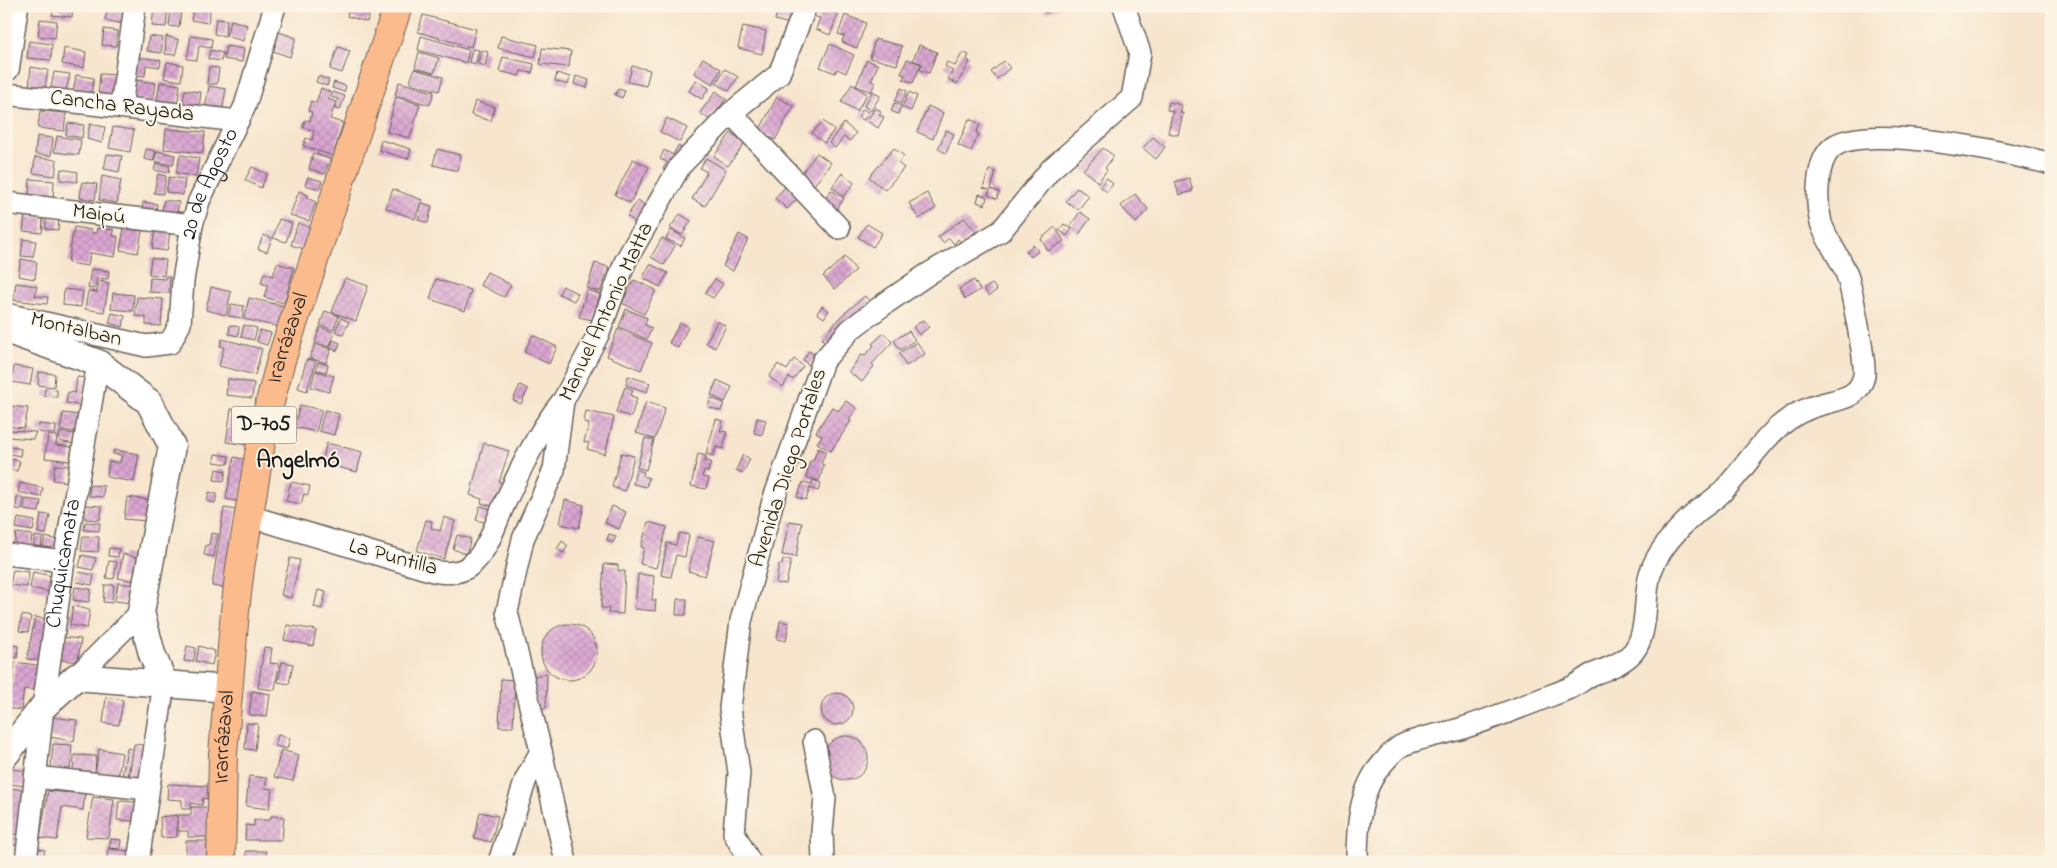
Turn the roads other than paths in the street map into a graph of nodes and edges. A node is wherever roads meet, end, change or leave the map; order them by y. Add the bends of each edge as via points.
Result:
1 (14, 6) edge
2 (135, 6) edge
3 (275, 6) edge
4 (398, 6) edge
5 (806, 6) edge
6 (1124, 6) edge
7 (6, 68) edge
8 (6, 94) edge
9 (121, 107) junction
10 (731, 113) junction
11 (238, 121) junction
12 (2051, 164) edge
13 (6, 203) edge
14 (192, 225) junction
15 (839, 228) dead end
16 (6, 314) edge
17 (6, 330) edge
18 (146, 346) joint
19 (98, 363) junction
20 (563, 401) junction
21 (249, 516) junction
22 (6, 554) edge
23 (64, 561) junction
24 (141, 612) junction
25 (76, 678) junction
26 (164, 683) junction
27 (228, 690) junction
28 (43, 707) junction
29 (814, 740) dead end
30 (542, 751) junction
31 (6, 754) edge
32 (35, 777) junction
33 (147, 788) junction
34 (26, 862) edge
35 (138, 862) edge
36 (221, 862) edge
37 (499, 862) edge
38 (566, 862) edge
39 (750, 862) edge
40 (823, 862) edge
41 (1357, 862) edge

1 - 7 street
2 - 9 street
3 - 11 street, 20 de Agosto
4 - 21 main road, Irarrázaval / D-705 via 281,360 264,426
5 - 10 street, Manuel Antonio Matta via 779,74
6 - 39 street, Avenida Diego Portales via 1140,53 1132,98 1051,169 1001,231 883,305 851,329 823,361 773,501 741,621 730,708 739,773 734,833
8 - 9 street, Cancha Rayada
9 - 11 street, Cancha Rayada
10 - 15 street
10 - 20 street, Manuel Antonio Matta via 680,166 625,262 599,333
11 - 14 street, 20 de Agosto via 204,187
12 - 41 street via 1980,147 1901,139 1873,137 1832,147 1819,169 1817,195 1822,224 1848,278 1863,358 1864,374 1859,387 1846,399 1818,405 1783,422 1720,495 1696,512 1674,534 1658,556 1650,575 1643,630 1631,655 1573,686 1481,722 1400,746 1381,764 1366,790 1360,815
13 - 14 street, Maipú
14 - 18 street, 20 de Agosto via 180,324 170,343
16 - 18 street, Montalban
17 - 19 street
19 - 23 street, Chuquicamata
19 - 24 street via 149,402 172,446
20 - 21 street, La Puntilla via 527,456 478,558 463,570 433,571
20 - 30 street, Manuel Antonio Matta via 554,470 523,539 507,612
21 - 27 main road, Irarrázaval / D-705 via 238,585
22 - 23 street
23 - 28 street, Chuquicamata
24 - 25 street
24 - 26 street
25 - 26 street
25 - 28 street
26 - 27 street
26 - 33 street
27 - 36 main road, Irarrázaval / D-705
28 - 31 street
28 - 32 street, Chuquicamata
29 - 40 street via 825,798
30 - 37 street via 526,779
30 - 38 street, Manuel Antonio Matta
32 - 33 street
32 - 34 street, Chuquicamata
33 - 35 street

